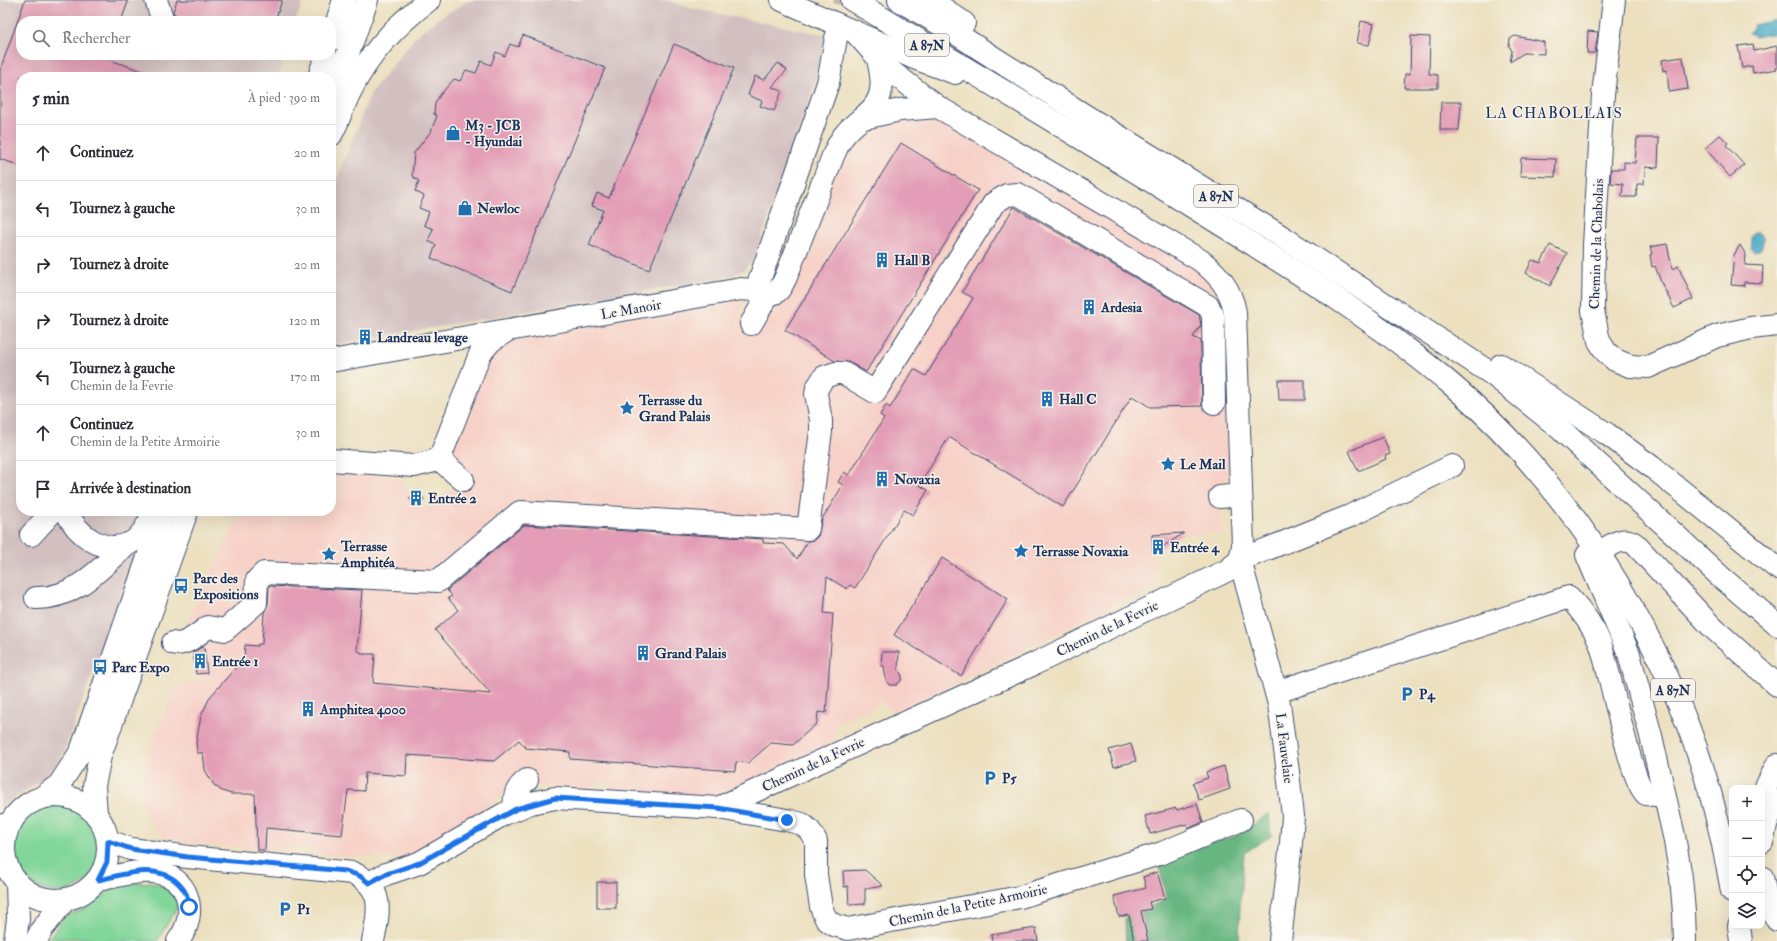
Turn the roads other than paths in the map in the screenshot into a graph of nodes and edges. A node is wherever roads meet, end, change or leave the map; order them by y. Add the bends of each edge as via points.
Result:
1 (156, 0) edge
2 (344, 0) edge
3 (367, 0) edge
4 (429, 0) edge
5 (782, 0) edge
6 (852, 0) edge
7 (899, 0) edge
8 (931, 0) edge
9 (1614, 0) edge
10 (161, 16) edge
11 (336, 25) edge
12 (845, 35) junction
13 (878, 59) junction
14 (324, 60) edge
15 (321, 72) edge
16 (336, 87) edge
17 (1003, 90) junction
18 (938, 107) junction
19 (1081, 113) junction
20 (864, 118) junction
21 (336, 123) edge
22 (762, 292) junction
23 (751, 324) dead end
24 (1777, 325) edge
25 (506, 331) junction
26 (1436, 336) junction
27 (336, 360) edge
28 (1214, 403) dead end
29 (336, 453) edge
30 (336, 460) edge
31 (430, 461) junction
32 (1452, 466) dead end
33 (463, 480) dead end
34 (1567, 510) junction
35 (48, 516) edge
36 (69, 516) edge
37 (152, 516) edge
38 (162, 516) edge
39 (185, 516) edge
40 (31, 535) dead end
41 (128, 544) junction
42 (1598, 553) junction
43 (1240, 560) junction
44 (1777, 568) edge
45 (36, 598) dead end
46 (1777, 625) edge
47 (173, 643) dead end
48 (1777, 685) edge
49 (1276, 692) junction
50 (1777, 765) edge
51 (527, 780) dead end
52 (606, 784) dead end
53 (1765, 789) edge
54 (1664, 793) junction
55 (41, 798) junction
56 (588, 799) junction
57 (1777, 801) edge
58 (718, 808) junction
59 (516, 809) junction
60 (96, 814) junction
61 (1241, 820) dead end
62 (5, 825) edge
63 (1765, 829) edge
64 (108, 841) junction
65 (9, 872) edge
66 (1729, 876) edge
67 (98, 880) junction
68 (369, 883) junction
69 (1765, 889) edge
70 (64, 900) junction
71 (1777, 920) edge
72 (1739, 929) edge
73 (15, 941) edge
74 (36, 941) edge
75 (178, 941) edge
76 (372, 941) edge
77 (1280, 941) edge
78 (1685, 941) edge
79 (1741, 941) edge

1 - 10 main road
2 - 11 main road
3 - 16 main road
4 - 21 main road via 396,28 374,52 350,91
5 - 12 main road
6 - 17 main road, A 87N
7 - 19 main road, A 87N
8 - 19 main road via 994,42
9 - 24 main road, Chemin de la Chabolais via 1603,95 1594,244 1593,311 1599,341 1615,360 1630,366 1648,366 1717,336
12 - 13 main road
12 - 17 main road
12 - 22 main road
13 - 18 main road via 903,82
13 - 20 main road via 882,76 881,90 876,103
14 - 15 main road
17 - 34 main road, A 87N via 1220,224 1318,287 1414,354 1453,386 1501,432 1527,459
18 - 20 main road via 906,109
18 - 43 main road via 1200,260 1224,283 1236,312 1231,496 1243,546
19 - 26 main road, A 87N via 1281,236
20 - 22 main road via 841,138 780,288 776,292
22 - 23 main road
22 - 25 main road, Le Manoir via 741,289
25 - 27 main road, Le Manoir
25 - 31 main road via 491,340 480,354
26 - 44 main road, A 87N via 1461,340 1594,425 1652,467
26 - 46 main road via 1492,374 1557,426
28 - 47 main road via 1213,315 1208,306 1018,194 1007,195 994,203 875,392 843,373 830,374 820,382 816,394 821,431 808,529 520,512 438,581 264,573 257,580 256,603 225,630 208,627 185,643
29 - 31 main road
30 - 31 main road via 414,466
31 - 33 main road
32 - 43 main road, Chemin de la Fevrie via 1350,516
34 - 42 main road, A 87N
34 - 54 main road via 1629,654
35 - 40 main road
36 - 41 main road via 74,524 96,543 112,547
37 - 41 main road via 148,525
38 - 55 main road via 81,751 59,785
39 - 60 main road via 100,756 94,786
41 - 45 main road via 70,592
42 - 48 main road via 1620,541 1626,540 1636,544 1712,627
42 - 66 main road, A 87N via 1621,588 1660,661 1686,723 1719,825
43 - 49 main road, La Fauvelaie
43 - 58 main road, Chemin de la Fevrie via 1228,570 1034,664
49 - 54 main road via 1569,597 1582,612 1599,641 1639,785 1646,794
49 - 77 main road, La Fauvelaie via 1293,816
50 - 53 main road
51 - 59 main road via 516,792
52 - 56 main road
54 - 78 main road via 1680,877
55 - 60 main road via 57,796 74,799
55 - 62 main road via 23,808
56 - 58 main road, Chemin de la Fevrie
56 - 59 main road, Chemin de la Fevrie via 555,798
57 - 63 main road
58 - 61 main road, Chemin de la Petite Armoirie via 787,820 802,824 810,831 816,841 816,875 821,907 826,919 834,925 848,929 1020,897 1162,853
59 - 68 main road, Chemin de la Fevrie via 419,863 386,874
60 - 64 main road via 104,827
62 - 65 main road via 4,848
64 - 67 main road via 107,862
64 - 68 main road via 131,849 188,857 346,871 360,876
65 - 70 main road via 27,891 51,900
65 - 73 main road via 18,919
67 - 70 main road via 83,893
67 - 75 main road via 151,872 168,876 175,881 186,895 190,913 185,930
68 - 76 main road via 376,893 379,909
69 - 71 main road
70 - 74 main road
72 - 79 main road

